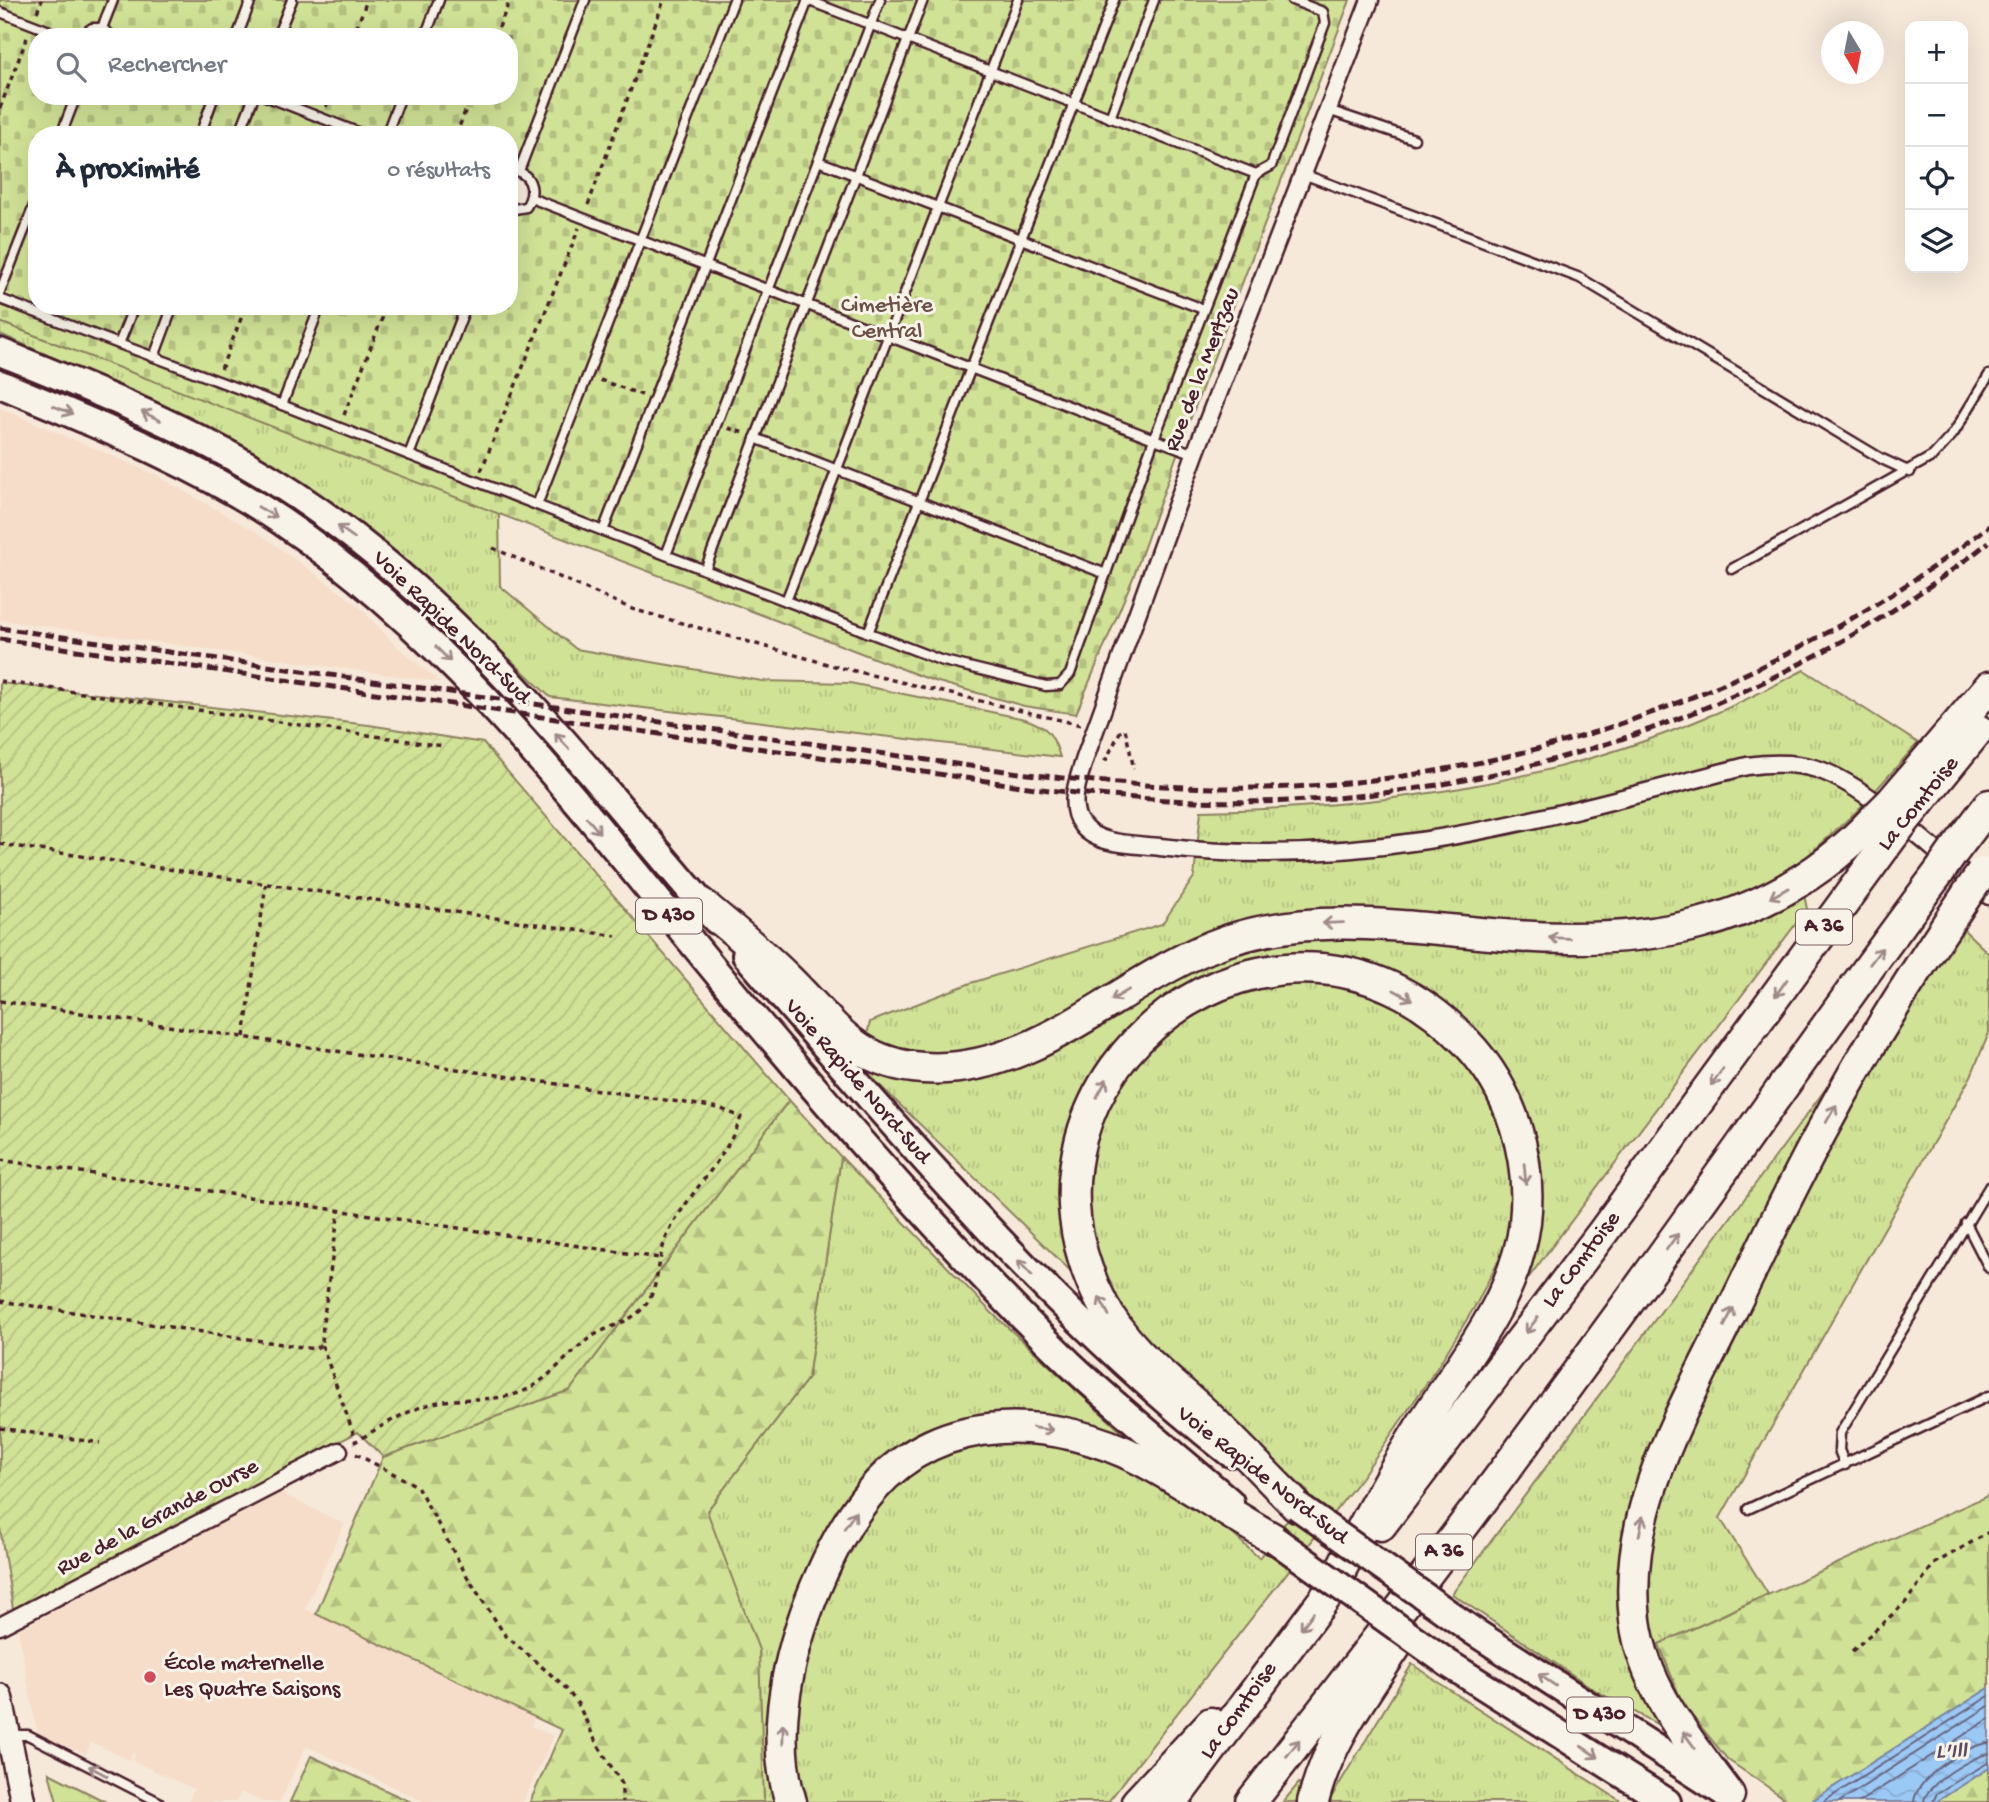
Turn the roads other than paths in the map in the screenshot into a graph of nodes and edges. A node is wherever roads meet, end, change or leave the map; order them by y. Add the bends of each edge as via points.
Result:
1 (113, 0) edge
2 (251, 0) edge
3 (292, 0) edge
4 (439, 0) edge
5 (585, 0) edge
6 (734, 0) edge
7 (807, 0) edge
8 (880, 0) edge
9 (923, 0) edge
10 (1018, 0) edge
11 (1114, 0) edge
12 (1154, 0) edge
13 (1292, 0) edge
14 (1370, 0) edge
15 (0, 12) edge
16 (870, 25) junction
17 (42, 28) edge
18 (92, 28) edge
19 (102, 28) joint
20 (240, 28) edge
21 (281, 28) edge
22 (428, 28) edge
23 (908, 39) junction
24 (990, 72) junction
25 (1074, 104) junction
26 (73, 105) edge
27 (212, 105) edge
28 (251, 105) edge
29 (288, 105) edge
30 (398, 105) edge
31 (1328, 110) junction
32 (1110, 118) junction
33 (64, 126) edge
34 (203, 126) edge
35 (242, 126) edge
36 (342, 126) edge
37 (389, 126) edge
38 (1414, 139) dead end
39 (518, 161) edge
40 (818, 161) junction
41 (518, 173) edge
42 (1256, 174) junction
43 (1303, 174) junction
44 (856, 175) junction
45 (531, 198) junction
46 (938, 206) junction
47 (518, 208) edge
48 (28, 221) edge
49 (1022, 238) junction
50 (640, 241) junction
51 (706, 267) junction
52 (768, 291) junction
53 (0, 292) edge
54 (0, 299) edge
55 (806, 306) junction
56 (1203, 309) junction
57 (28, 310) edge
58 (42, 315) edge
59 (130, 315) edge
60 (170, 315) edge
61 (317, 315) edge
62 (463, 315) edge
63 (888, 337) junction
64 (119, 344) junction
65 (0, 352) edge
66 (154, 357) junction
67 (971, 369) junction
68 (1989, 375) edge
69 (0, 384) edge
70 (282, 405) junction
71 (755, 438) junction
72 (1154, 439) junction
73 (1195, 454) junction
74 (409, 455) junction
75 (837, 470) junction
76 (1910, 471) junction
77 (919, 501) junction
78 (537, 505) junction
79 (603, 531) junction
80 (666, 555) junction
81 (1732, 569) dead end
82 (705, 570) junction
83 (1106, 573) junction
84 (786, 601) junction
85 (868, 633) junction
86 (1989, 687) edge
87 (1989, 716) edge
88 (1989, 805) edge
89 (1892, 817) junction
90 (1982, 881) edge
91 (702, 904) junction
92 (1989, 1187) edge
93 (1966, 1223) junction
94 (1989, 1268) edge
95 (1632, 1297) junction
96 (1989, 1396) edge
97 (344, 1448) road end
98 (1845, 1465) junction
99 (1297, 1506) junction
100 (1748, 1509) dead end
101 (1274, 1539) junction
102 (1329, 1593) junction
103 (0, 1626) edge
104 (1285, 1648) junction
105 (0, 1696) edge
106 (6, 1746) edge
107 (1733, 1799) edge
108 (23, 1802) edge
109 (159, 1802) edge
110 (791, 1802) edge
111 (1138, 1802) edge
112 (1172, 1802) edge
113 (1251, 1802) edge
114 (1313, 1802) edge
115 (1667, 1802) edge

1 - 19 lane
2 - 20 lane
3 - 21 lane
4 - 22 lane
5 - 39 lane
6 - 50 lane
7 - 16 lane
7 - 51 lane
8 - 16 lane
9 - 23 lane
10 - 24 lane
11 - 25 lane
12 - 32 lane
13 - 42 lane via 1323,12 1325,23 1271,166
14 - 31 street, Rue de la Mertzau
15 - 17 lane
16 - 23 lane
16 - 40 lane
18 - 19 lane
23 - 24 lane
23 - 44 lane
24 - 25 lane
24 - 46 lane
25 - 32 lane
25 - 49 lane
26 - 33 lane
27 - 34 lane
28 - 35 lane
29 - 36 lane
30 - 37 lane
31 - 38 lane
31 - 43 street, Rue de la Mertzau
32 - 42 lane
40 - 44 lane
40 - 52 lane
41 - 45 lane via 533,186
42 - 56 lane
43 - 73 street, Rue de la Mertzau
43 - 76 lane via 1580,278 1882,460
44 - 46 lane
44 - 55 lane
45 - 47 lane via 526,207
45 - 50 lane
46 - 49 lane
46 - 63 lane
48 - 53 lane
49 - 56 lane
49 - 67 lane
50 - 51 lane
50 - 78 lane
51 - 52 lane
51 - 79 lane
52 - 55 lane
52 - 80 lane
54 - 57 lane
55 - 63 lane
55 - 71 lane
56 - 72 lane
58 - 64 lane
59 - 64 lane
60 - 66 lane
61 - 70 lane
62 - 74 lane
63 - 67 lane
63 - 75 lane
64 - 66 lane
91 -> 65 highway, Voie Rapide Nord-Sud / D 430 via 504,674 366,546 250,466 138,410
66 - 70 lane
67 - 72 lane
67 - 77 lane
68 - 76 lane via 1953,434 1933,456
69 -> 101 highway, Voie Rapide Nord-Sud / D 430 via 78,416 235,493 313,544 416,628 532,752 842,1121 943,1234 1073,1366
70 - 74 lane
71 - 75 lane
71 - 82 lane
72 - 73 lane
72 - 83 lane
73 - 90 street, Rue de la Mertzau via 1086,756 1074,802 1079,821 1093,835 1120,843 1186,850 1280,854 1368,850 1456,837 1747,766 1802,765 1858,790
74 - 78 lane
75 - 77 lane
75 - 84 lane
76 - 81 lane
77 - 83 lane
77 - 85 lane
78 - 79 lane
79 - 80 lane
80 - 82 lane
82 - 84 lane
83 - 85 lane via 1070,674 1059,685 1046,686 940,660
84 - 85 lane
86 - 89 highway
87 - 89 highway, La Comtoise / A 36
95 -> 88 highway, A 36 via 1835,1011
89 -> 91 highway via 1777,895 1692,928 1596,939 1360,922 1269,929 1181,960 1019,1050 953,1068 890,1062 847,1042 787,978
89 -> 102 highway, La Comtoise / A 36 via 1603,1232
107 -> 90 highway via 1667,1710 1642,1650 1634,1596 1645,1506 1667,1446 1823,1127 1908,985
99 -> 91 highway, Voie Rapide Nord-Sud / D 430 via 1186,1419 1037,1282
92 - 93 lane
93 - 94 lane
93 - 98 lane via 1840,1433 1839,1450
113 -> 95 highway, A 36 via 1392,1621
95 - 114 highway via 1353,1710 1327,1760
96 - 98 lane
97 - 103 street, Rue de la Grande Ourse
98 - 100 lane
99 -> 102 highway via 1114,1325 1083,1257 1074,1202 1075,1174 1086,1126 1104,1083 1124,1055 1168,1013 1242,976 1322,968 1377,981 1405,995 1475,1051 1503,1093 1514,1120 1526,1194 1520,1248 1502,1299 1370,1511
107 -> 99 highway, Voie Rapide Nord-Sud / D 430, bridge via 1473,1631
110 -> 101 highway via 784,1718 808,1606 837,1541 861,1504 894,1468 932,1443 977,1429 1024,1426 1086,1437 1141,1460
101 -> 115 highway, Voie Rapide Nord-Sud / D 430, bridge via 1449,1664
102 -> 104 highway, La Comtoise / A 36
104 - 111 highway
104 - 112 highway, La Comtoise / A 36
105 - 106 main road
106 - 108 main road
109 -> 106 lane via 28,1735

